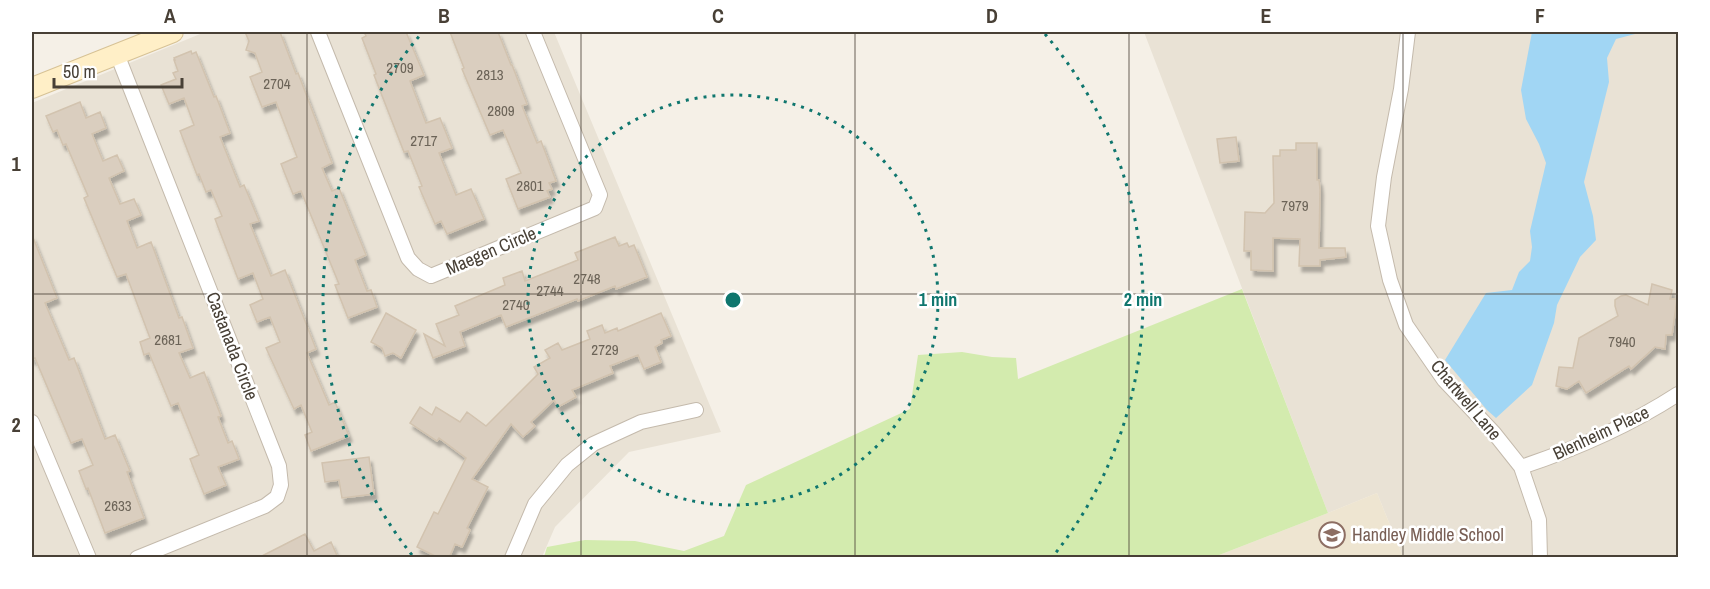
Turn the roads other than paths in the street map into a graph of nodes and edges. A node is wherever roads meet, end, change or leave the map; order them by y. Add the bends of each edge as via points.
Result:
1 (173, 32) edge
2 (318, 32) edge
3 (533, 32) edge
4 (1408, 32) edge
5 (117, 54) junction
6 (32, 88) edge
7 (1678, 394) edge
8 (696, 410) dead end
9 (32, 422) edge
10 (1521, 467) junction
11 (89, 558) edge
12 (137, 558) edge
13 (512, 558) edge
14 (1540, 558) edge

1 - 5 main road
2 - 3 street, Maegen Circle via 408,258 431,276 596,208 600,195
4 - 10 street, Chartwell Lane via 1378,226 1390,280 1406,325 1444,380
5 - 6 main road
5 - 12 street, Castanada Circle via 279,466 281,485 277,497 265,506
7 - 10 street, Blenheim Place via 1652,411 1561,454
8 - 13 street via 641,422 593,444 567,465 536,504
9 - 11 street
10 - 14 street, Chartwell Lane via 1539,520

